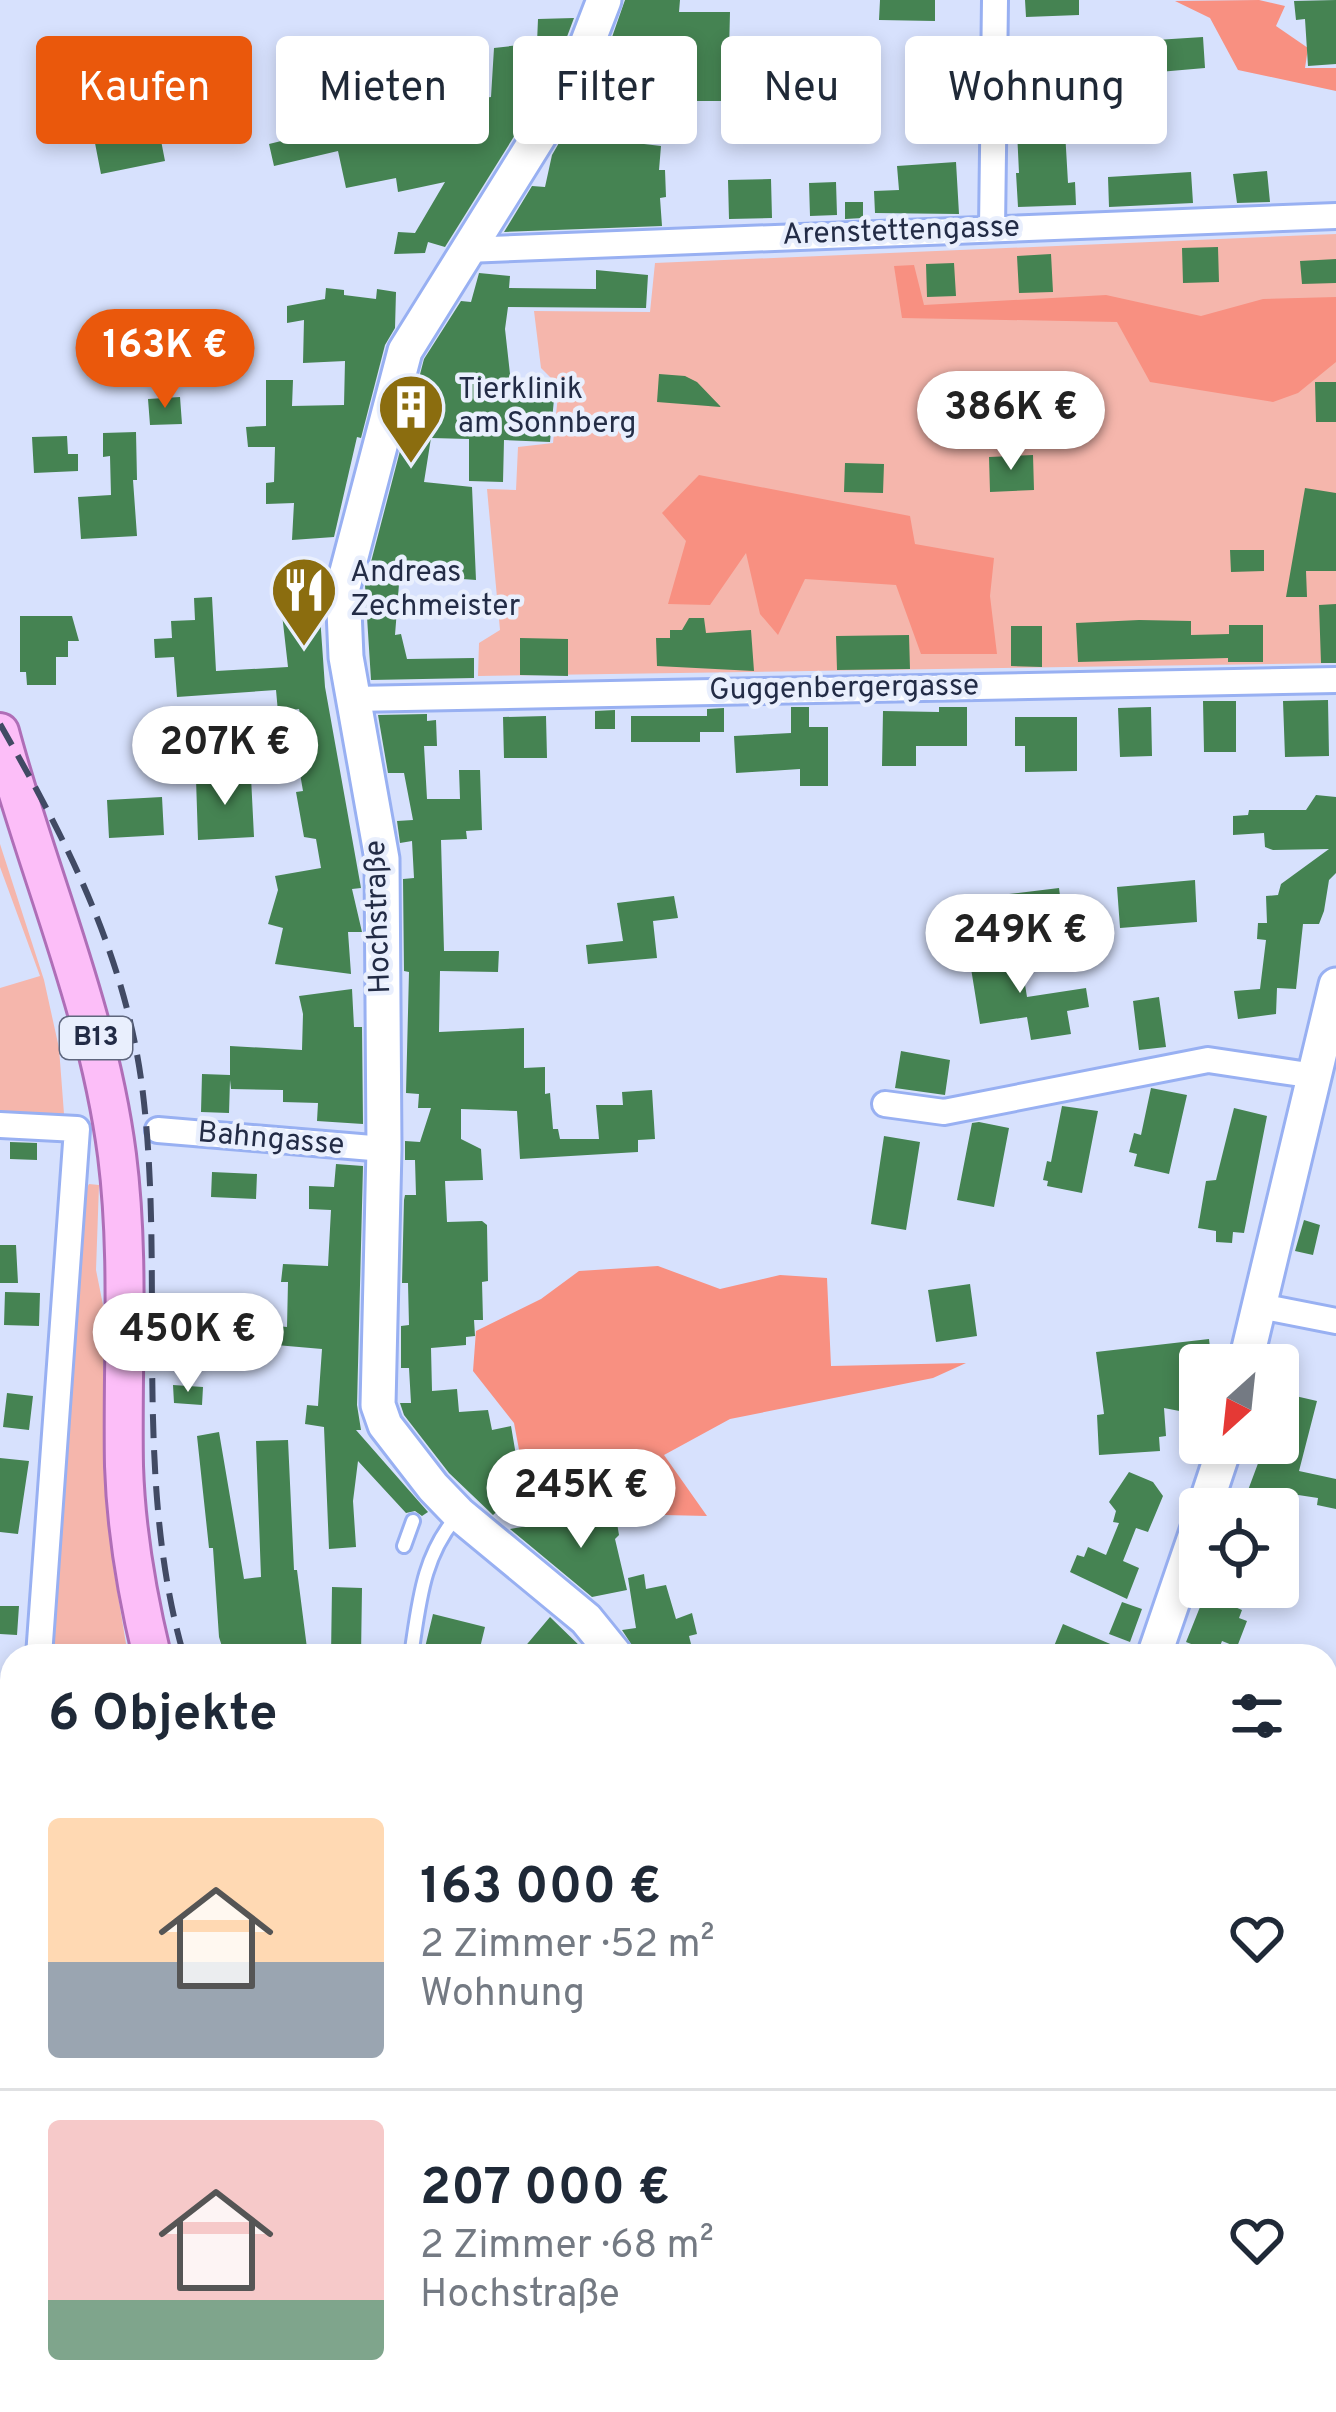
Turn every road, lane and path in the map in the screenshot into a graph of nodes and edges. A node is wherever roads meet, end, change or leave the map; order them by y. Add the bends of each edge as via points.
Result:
1 (604, 0) edge
2 (995, 0) edge
3 (1336, 216) edge
4 (992, 228) junction
5 (466, 250) junction
6 (1336, 680) edge
7 (353, 699) junction
8 (0, 732) edge
9 (1336, 985) edge
10 (1315, 1076) junction
11 (885, 1104) dead end
12 (0, 1125) edge
13 (158, 1130) dead end
14 (384, 1149) junction
15 (1260, 1306) junction
16 (1336, 1321) edge
17 (1250, 1344) edge
18 (459, 1514) junction
19 (413, 1521) dead end
20 (404, 1546) dead end
21 (1179, 1583) edge
22 (40, 1644) edge
23 (149, 1644) edge
24 (413, 1644) edge
25 (608, 1644) edge
26 (1158, 1644) edge

1 - 5 main road, Hochstraße via 572,83
2 - 4 street
3 - 4 street, Arenstettengasse
4 - 5 street, Arenstettengasse
5 - 7 main road, Hochstraße via 405,351 371,470 344,587
6 - 7 street, Guggenbergergasse
7 - 14 main road, Hochstraße via 382,859
8 - 23 main road, B13 via 78,973 116,1147 124,1472
9 - 10 main road
10 - 11 street via 1208,1060 944,1112
10 - 15 main road
12 - 22 street via 77,1129
13 - 14 street, Bahngasse
14 - 18 main road, Hochstraße via 379,1406 429,1496
15 - 16 street
15 - 17 main road
18 - 24 lane via 424,1570
18 - 25 main road, Hochstraße
19 - 20 lane
21 - 26 main road

